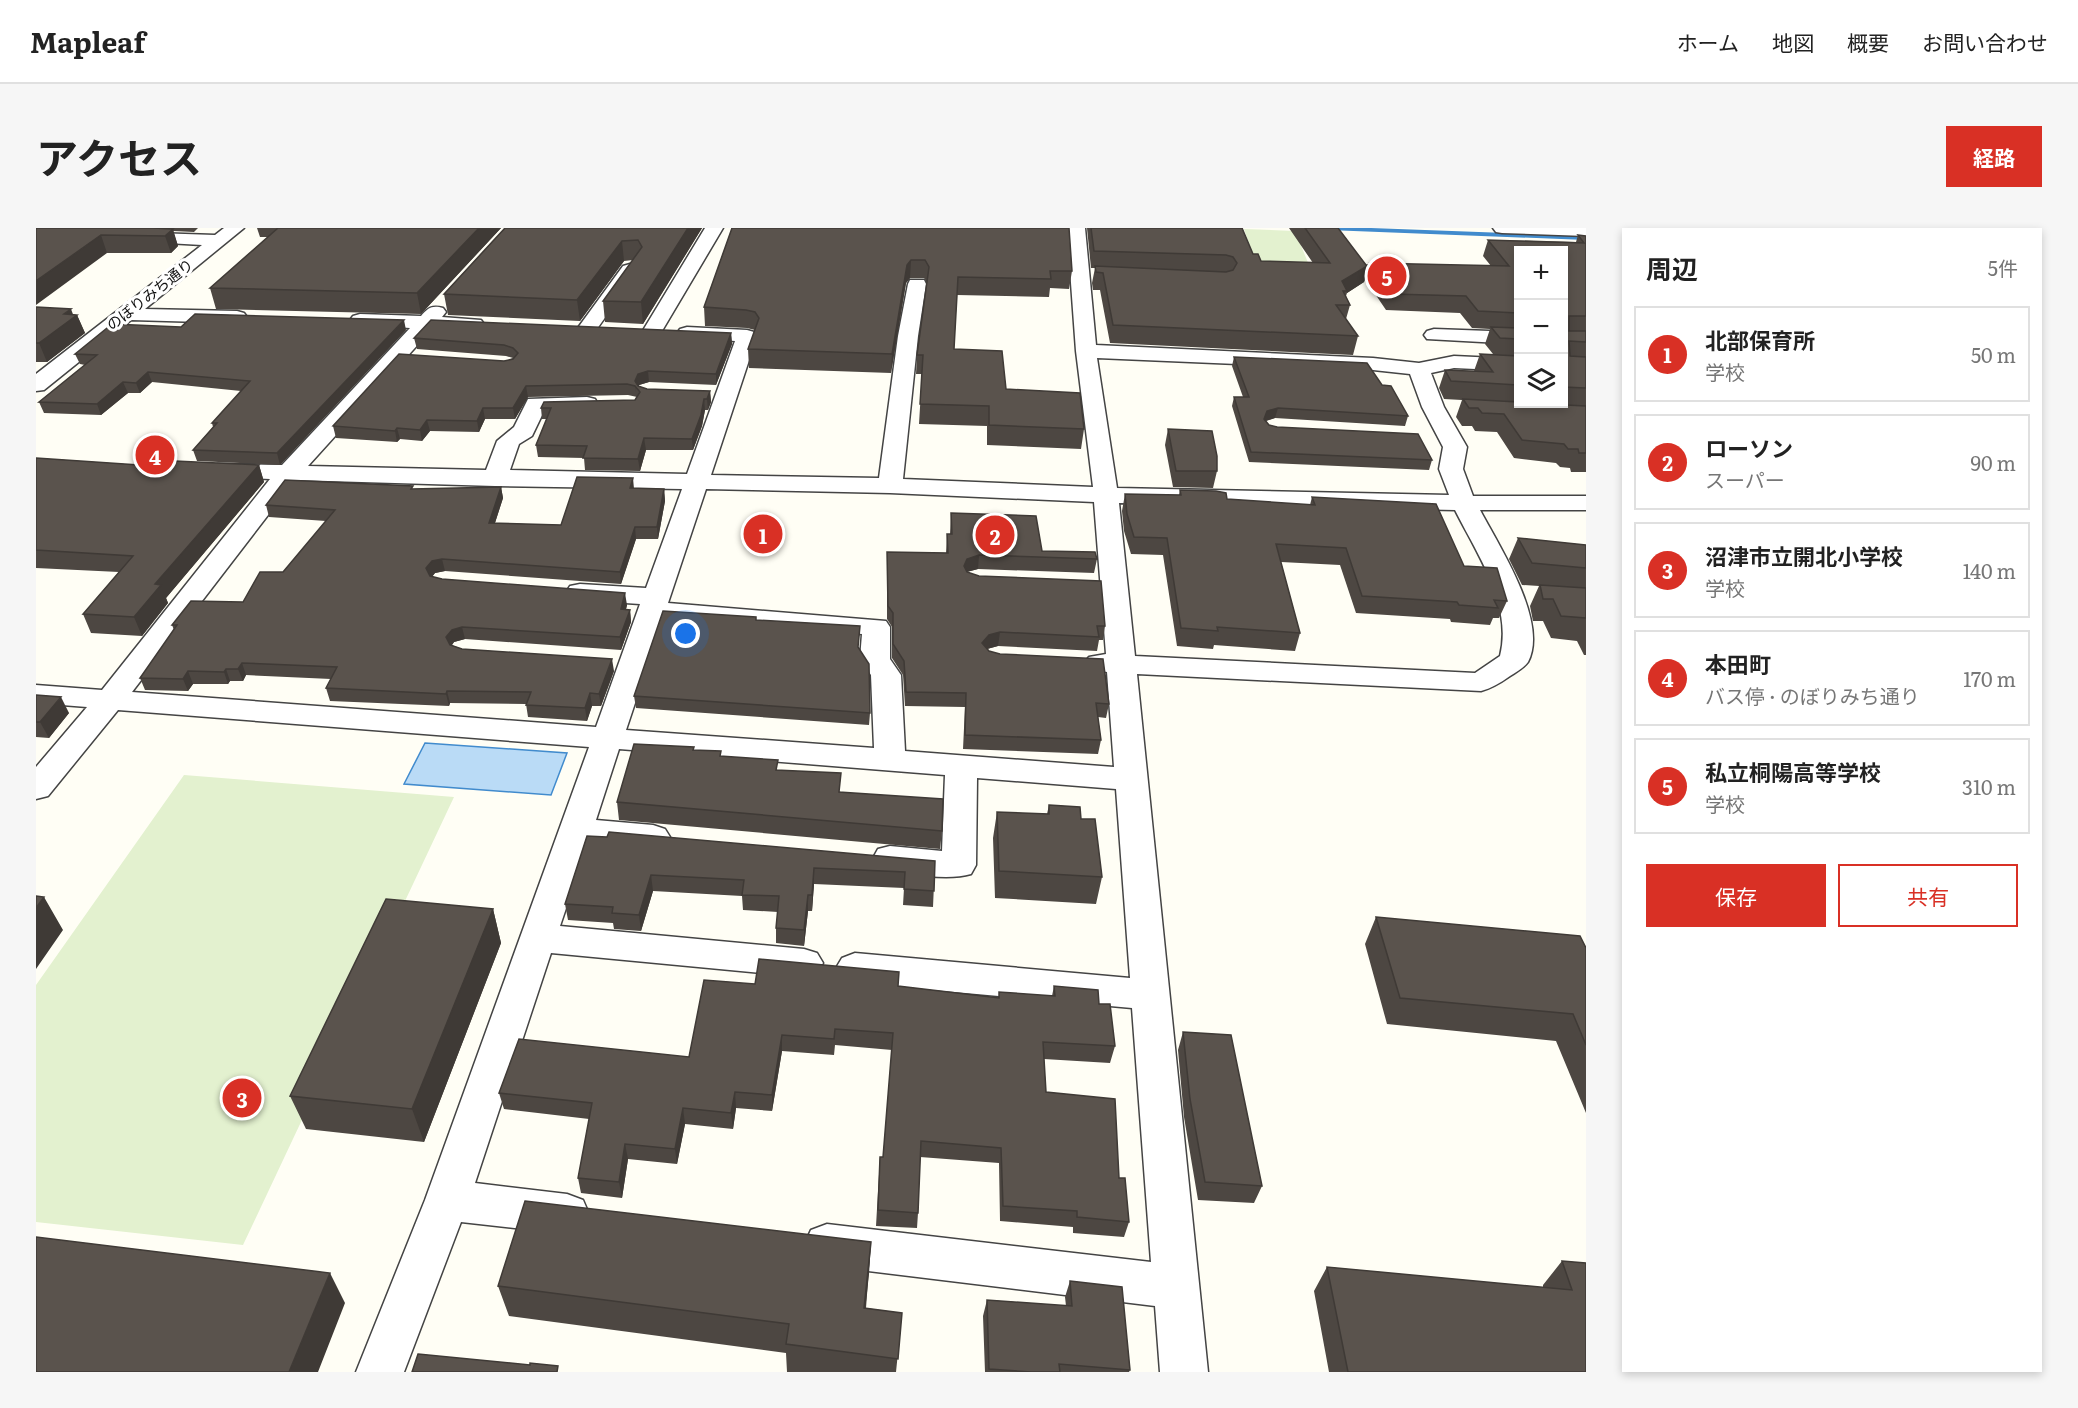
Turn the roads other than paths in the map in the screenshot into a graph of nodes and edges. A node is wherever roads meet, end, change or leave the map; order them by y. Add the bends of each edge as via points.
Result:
1 (235, 228) edge
2 (714, 228) edge
3 (1076, 228) edge
4 (1502, 228) edge
5 (1586, 231) edge
6 (116, 236) edge
7 (219, 241) junction
8 (633, 266) edge
9 (1079, 275) junction
10 (1103, 276) edge
11 (917, 284) dead end
12 (450, 297) edge
13 (1419, 316) dead end
14 (122, 317) junction
15 (254, 317) edge
16 (82, 319) dead end
17 (346, 320) edge
18 (427, 322) junction
19 (496, 325) edge
20 (564, 328) edge
21 (587, 329) junction
22 (608, 330) edge
23 (630, 331) edge
24 (652, 332) junction
25 (1434, 335) junction
26 (1514, 338) edge
27 (1086, 351) junction
28 (395, 356) junction
29 (417, 358) edge
30 (1454, 362) junction
31 (1514, 365) edge
32 (1412, 369) junction
33 (36, 386) edge
34 (705, 393) edge
35 (728, 394) junction
36 (605, 404) edge
37 (1433, 407) junction
38 (1457, 409) dead end
39 (1451, 469) junction
40 (191, 470) edge
41 (287, 474) junction
42 (495, 479) junction
43 (698, 481) junction
44 (890, 486) junction
45 (1106, 495) junction
46 (1464, 503) junction
47 (1586, 503) edge
48 (550, 589) edge
49 (653, 603) junction
50 (1076, 661) edge
51 (1121, 664) junction
52 (36, 694) edge
53 (110, 700) junction
54 (608, 738) junction
55 (890, 760) junction
56 (961, 766) junction
57 (1132, 780) junction
58 (36, 788) edge
59 (574, 830) junction
60 (679, 840) edge
61 (854, 855) edge
62 (537, 938) junction
63 (1151, 995) junction
64 (447, 1200) junction
65 (612, 1219) edge
66 (788, 1241) edge
67 (1177, 1287) junction
68 (380, 1372) edge
69 (1184, 1372) edge

1 - 7 street, のぼりみち通り
2 - 24 street
3 - 9 street
4 - 5 street
6 - 7 street
7 - 14 street, のぼりみち通り
8 - 21 street
9 - 10 street
9 - 27 street
11 - 44 street
12 - 18 street
13 - 25 street
14 - 15 street
14 - 16 street
14 - 33 street, のぼりみち通り
17 - 18 street
18 - 19 street
18 - 28 street
20 - 21 street
21 - 22 street
23 - 24 street
24 - 35 street via 747,336
25 - 26 street
25 - 30 street
27 - 32 street
27 - 45 street
28 - 29 street
28 - 41 street
30 - 31 street
30 - 32 street
32 - 37 street
32 - 39 street via 1406,386 1427,435
34 - 35 street
35 - 43 street
36 - 42 street via 536,404 524,431 509,441
37 - 38 street
37 - 39 street via 1455,447
39 - 46 street
40 - 41 street
41 - 42 street
41 - 53 street
42 - 43 street
43 - 44 street
43 - 49 street
44 - 45 street
45 - 46 street
45 - 51 street via 1103,584
46 - 47 street
46 - 51 street via 1522,596 1514,660 1481,682
48 - 49 street
49 - 54 street via 622,660
49 - 55 street via 876,627 874,659 886,675
50 - 51 street
51 - 57 street
52 - 53 street
53 - 54 street
53 - 58 street
54 - 55 street
54 - 59 street
55 - 56 street
56 - 57 street
56 - 61 street via 958,865
57 - 63 street
59 - 60 street
59 - 62 street
62 - 63 street
62 - 64 street
63 - 67 street
64 - 65 street
64 - 68 street
66 - 67 street
67 - 69 street

